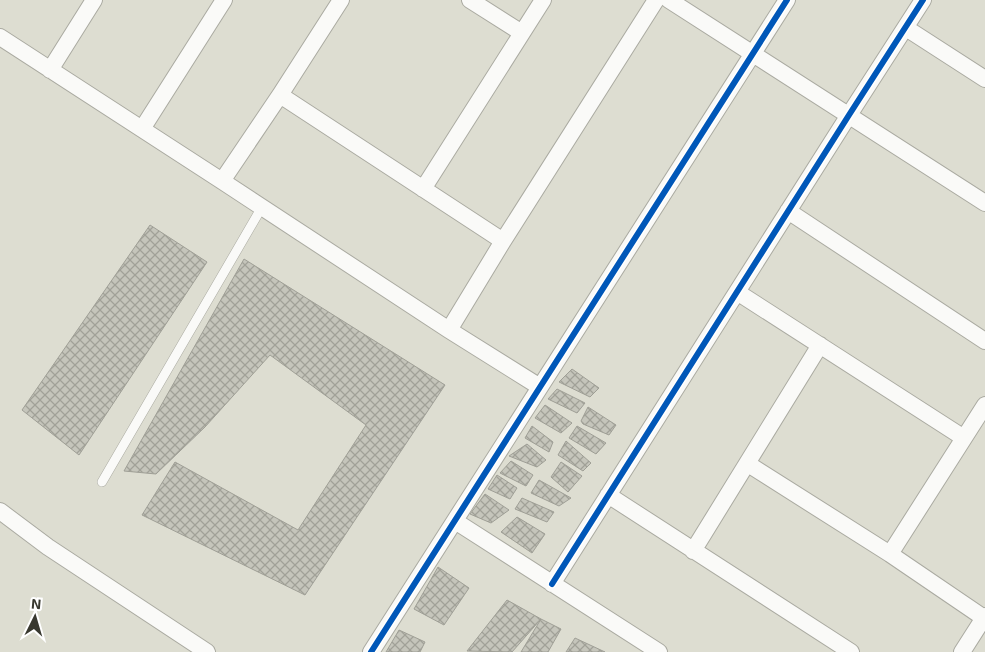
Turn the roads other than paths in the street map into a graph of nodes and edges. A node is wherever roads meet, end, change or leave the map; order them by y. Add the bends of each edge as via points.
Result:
1 (94, 0) edge
2 (224, 0) edge
3 (341, 0) edge
4 (470, 0) edge
5 (543, 0) edge
6 (656, 0) edge
7 (669, 0) edge
8 (787, 0) edge
9 (923, 0) edge
10 (906, 28) junction
11 (522, 33) junction
12 (0, 37) edge
13 (753, 53) junction
14 (50, 70) junction
15 (985, 79) edge
16 (280, 95) junction
17 (849, 115) junction
18 (142, 129) junction
19 (222, 180) junction
20 (422, 189) junction
21 (985, 203) edge
22 (262, 207) junction
23 (788, 211) junction
24 (503, 240) junction
25 (737, 292) junction
26 (449, 330) junction
27 (985, 340) edge
28 (820, 346) junction
29 (540, 387) junction
30 (985, 404) edge
31 (964, 438) junction
32 (748, 464) junction
33 (102, 482) dead end
34 (608, 495) junction
35 (0, 511) edge
36 (454, 521) junction
37 (693, 551) junction
38 (890, 554) junction
39 (552, 584) junction
40 (984, 617) edge
41 (207, 652) edge
42 (371, 652) edge
43 (659, 652) edge
44 (851, 652) edge
45 (962, 652) edge

1 - 14 street
2 - 18 street
3 - 16 street
4 - 11 street
5 - 11 street
6 - 24 street
7 - 13 street
8 - 13 street
9 - 10 street
10 - 15 street
10 - 17 street
11 - 20 street
12 - 14 street
13 - 17 street
13 - 29 street
14 - 18 street
16 - 19 street
16 - 20 street
17 - 21 street
17 - 23 street
18 - 19 street
19 - 22 street
20 - 24 street
22 - 26 street
22 - 33 lane
23 - 25 street
23 - 27 street
24 - 26 street
25 - 28 street
25 - 34 street
26 - 29 street
28 - 31 street
28 - 32 street
29 - 36 street
30 - 31 street
31 - 38 street
32 - 37 street
32 - 38 street
34 - 37 street
34 - 39 street
35 - 41 street via 48,547
36 - 39 street
36 - 42 street
37 - 44 street
38 - 40 street
39 - 43 street
40 - 45 street

